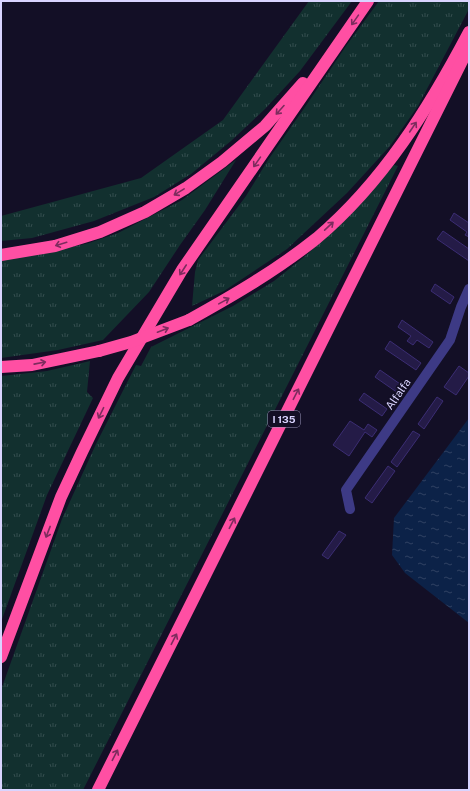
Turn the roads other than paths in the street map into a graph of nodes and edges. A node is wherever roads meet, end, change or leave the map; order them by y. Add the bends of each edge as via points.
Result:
1 (368, 1) edge
2 (469, 32) edge
3 (342, 38) junction
4 (469, 47) edge
5 (1, 255) edge
6 (469, 289) edge
7 (1, 367) edge
8 (350, 509) dead end
9 (1, 657) edge
10 (98, 790) edge

1 -> 3 highway
7 -> 2 highway, bridge via 32,365 131,342 189,320 243,290 283,263 317,238 380,174 428,106
3 -> 5 highway via 265,126 186,188 146,212 100,232 55,246
3 -> 9 highway via 182,270 118,378 61,497
10 -> 4 highway, I 135
6 - 8 lane, Alfalfa via 450,340 346,490

